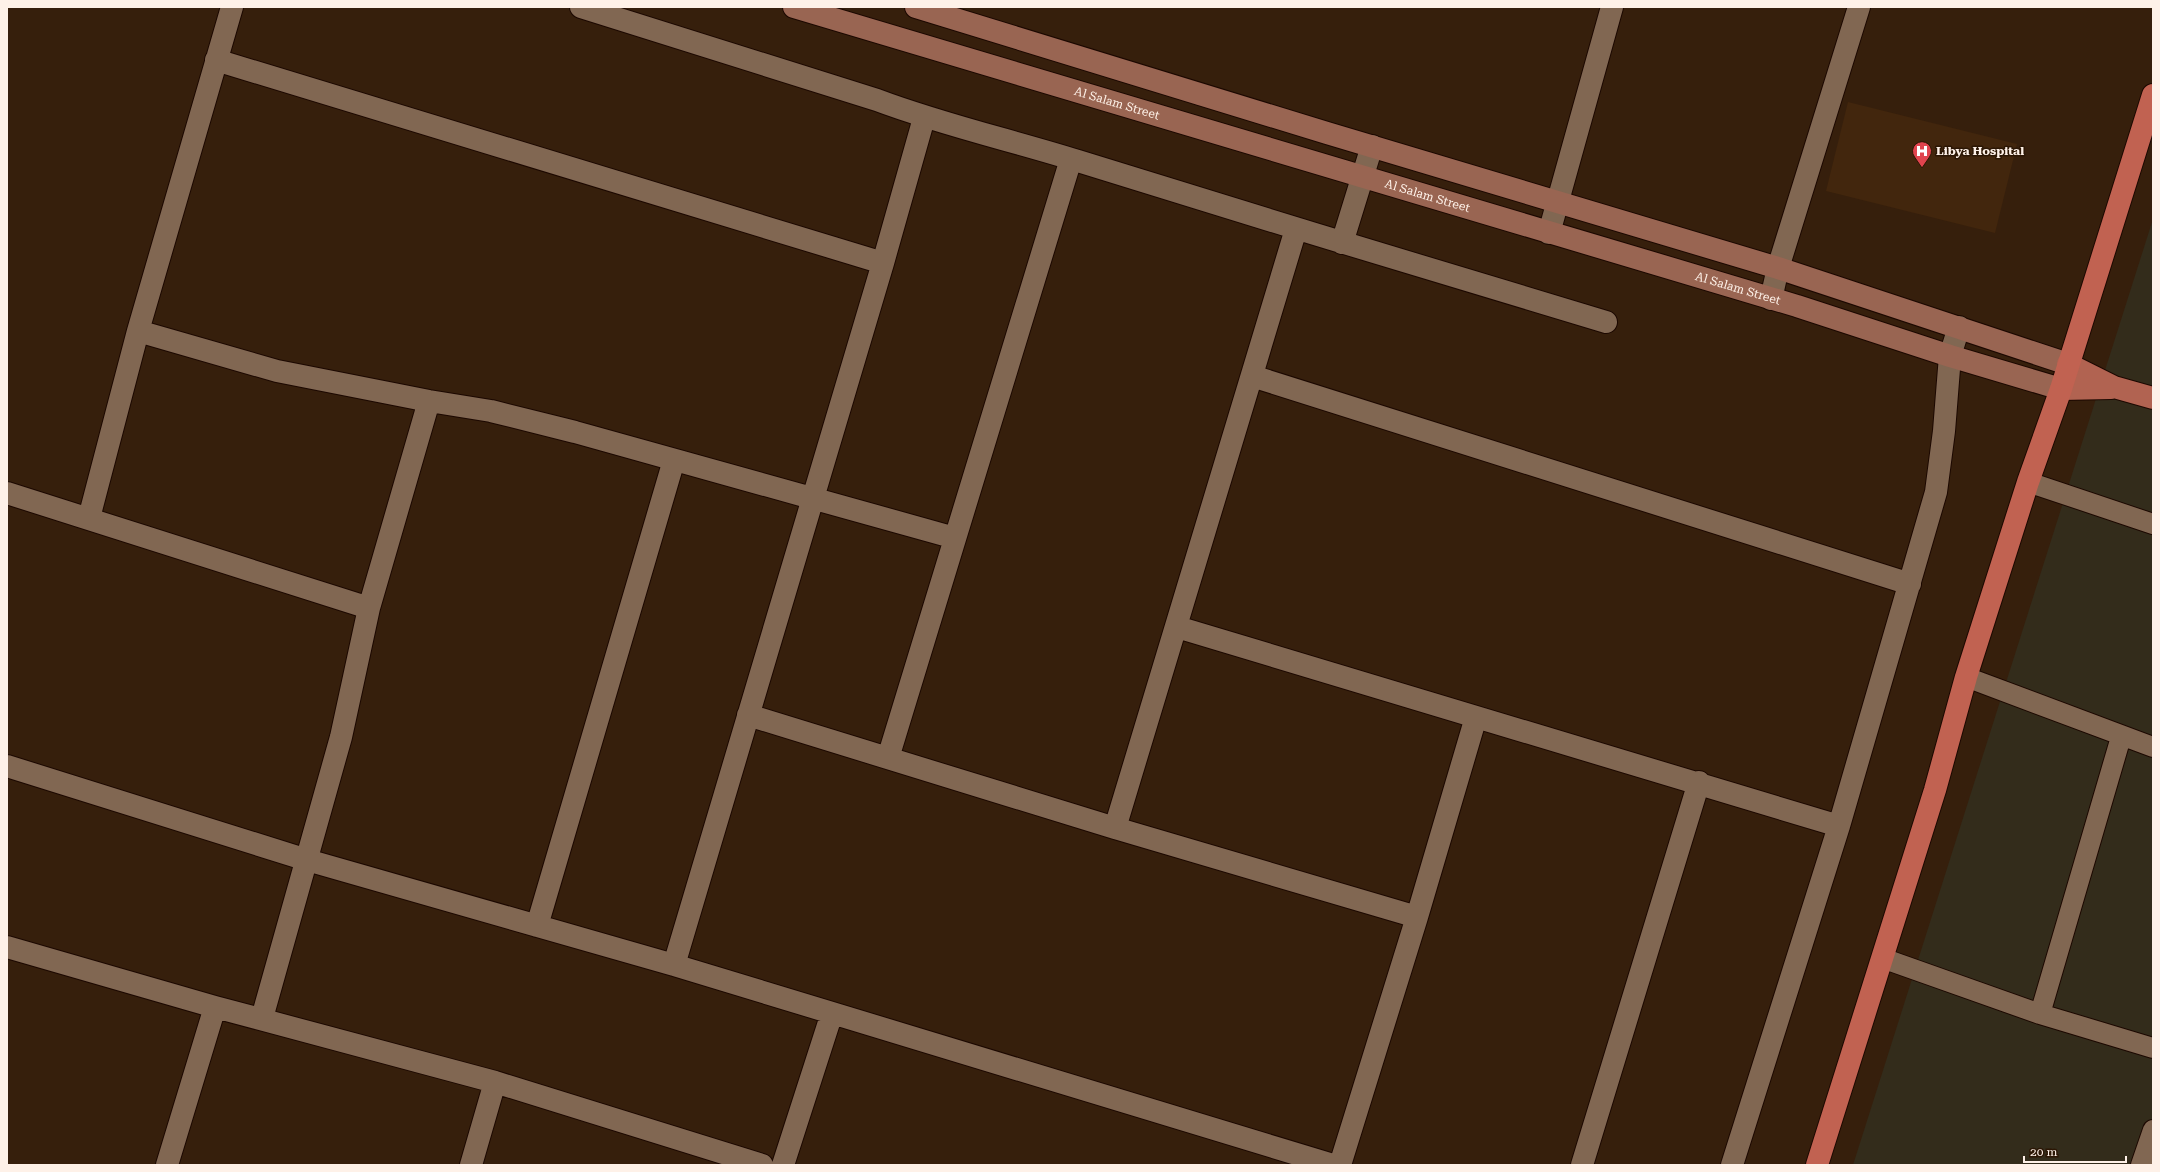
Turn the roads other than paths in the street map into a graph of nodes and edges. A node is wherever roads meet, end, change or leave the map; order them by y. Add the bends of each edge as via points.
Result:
1 (232, 7) edge
2 (580, 7) edge
3 (794, 7) edge
4 (916, 7) edge
5 (1612, 7) edge
6 (1859, 7) edge
7 (216, 60) junction
8 (2153, 95) edge
9 (924, 118) junction
10 (1372, 146) junction
11 (1071, 159) junction
12 (1363, 177) junction
13 (1559, 201) junction
14 (1296, 229) junction
15 (1549, 233) junction
16 (1342, 243) junction
17 (883, 263) junction
18 (1778, 268) junction
19 (1771, 299) junction
20 (1606, 322) dead end
21 (1959, 326) junction
22 (138, 331) junction
23 (1950, 356) junction
24 (2068, 364) junction
25 (1252, 376) junction
26 (2114, 388) junction
27 (2061, 389) junction
28 (2153, 398) edge
29 (429, 401) junction
30 (674, 460) junction
31 (2028, 482) junction
32 (7, 493) edge
33 (811, 499) junction
34 (89, 518) junction
35 (2153, 524) edge
36 (955, 538) junction
37 (1910, 584) junction
38 (369, 608) junction
39 (1177, 627) junction
40 (1966, 678) junction
41 (748, 715) junction
42 (1476, 717) junction
43 (2122, 737) junction
44 (2153, 747) edge
45 (888, 758) junction
46 (7, 766) edge
47 (1699, 782) junction
48 (1839, 826) junction
49 (1115, 828) junction
50 (307, 860) junction
51 (1417, 917) junction
52 (537, 926) junction
53 (7, 947) edge
54 (1882, 958) junction
55 (674, 965) junction
56 (215, 1007) junction
57 (832, 1013) junction
58 (2040, 1014) junction
59 (262, 1018) junction
60 (2153, 1048) edge
61 (495, 1082) junction
62 (2153, 1130) edge
63 (167, 1165) edge
64 (471, 1165) edge
65 (762, 1165) edge
66 (783, 1165) edge
67 (1333, 1165) edge
68 (1340, 1165) edge
69 (1582, 1165) edge
70 (1732, 1165) edge
71 (1817, 1165) edge
72 (2141, 1165) edge

1 - 7 street
2 - 9 street via 877,100
3 - 12 main road, Al Salam Street
4 - 10 main road
5 - 13 street
6 - 18 street
7 - 17 street
7 - 22 street
8 - 24 highway
9 - 11 street
9 - 17 street
10 - 12 street
10 - 13 main road
11 - 14 street
11 - 36 street
12 - 15 main road, Al Salam Street
12 - 16 street
13 - 15 street
13 - 18 main road
14 - 16 street
14 - 25 street
15 - 19 main road, Al Salam Street
16 - 20 street
17 - 33 street
18 - 19 street
18 - 21 main road
19 - 23 main road, Al Salam Street
21 - 23 street
21 - 24 main road
22 - 29 street via 277,371
22 - 34 street
23 - 27 main road, Al Salam Street
23 - 37 street via 1936,492
24 - 26 main road
24 - 27 highway
25 - 37 street
25 - 39 street
26 - 27 main road
26 - 28 main road
27 - 31 highway
29 - 30 street via 492,411
29 - 38 street
30 - 33 street
30 - 52 street
31 - 35 lane
31 - 40 highway
32 - 34 street
33 - 36 street
33 - 41 street
34 - 38 street
36 - 45 street
37 - 48 street
38 - 50 street via 341,737
39 - 42 street
39 - 49 street
40 - 43 lane
40 - 54 highway via 1935,790
41 - 45 street
41 - 55 street
42 - 47 street
42 - 51 street
43 - 44 lane
43 - 58 lane
45 - 49 street
46 - 50 street
47 - 48 street
47 - 69 street
48 - 70 street
49 - 51 street
50 - 52 street
50 - 59 street
51 - 68 street
52 - 55 street
53 - 56 street
54 - 58 lane
54 - 71 highway
55 - 57 street
56 - 59 street
56 - 63 street
57 - 66 street
57 - 67 street
58 - 60 lane
59 - 61 street
61 - 64 street
61 - 65 street
62 - 72 lane

